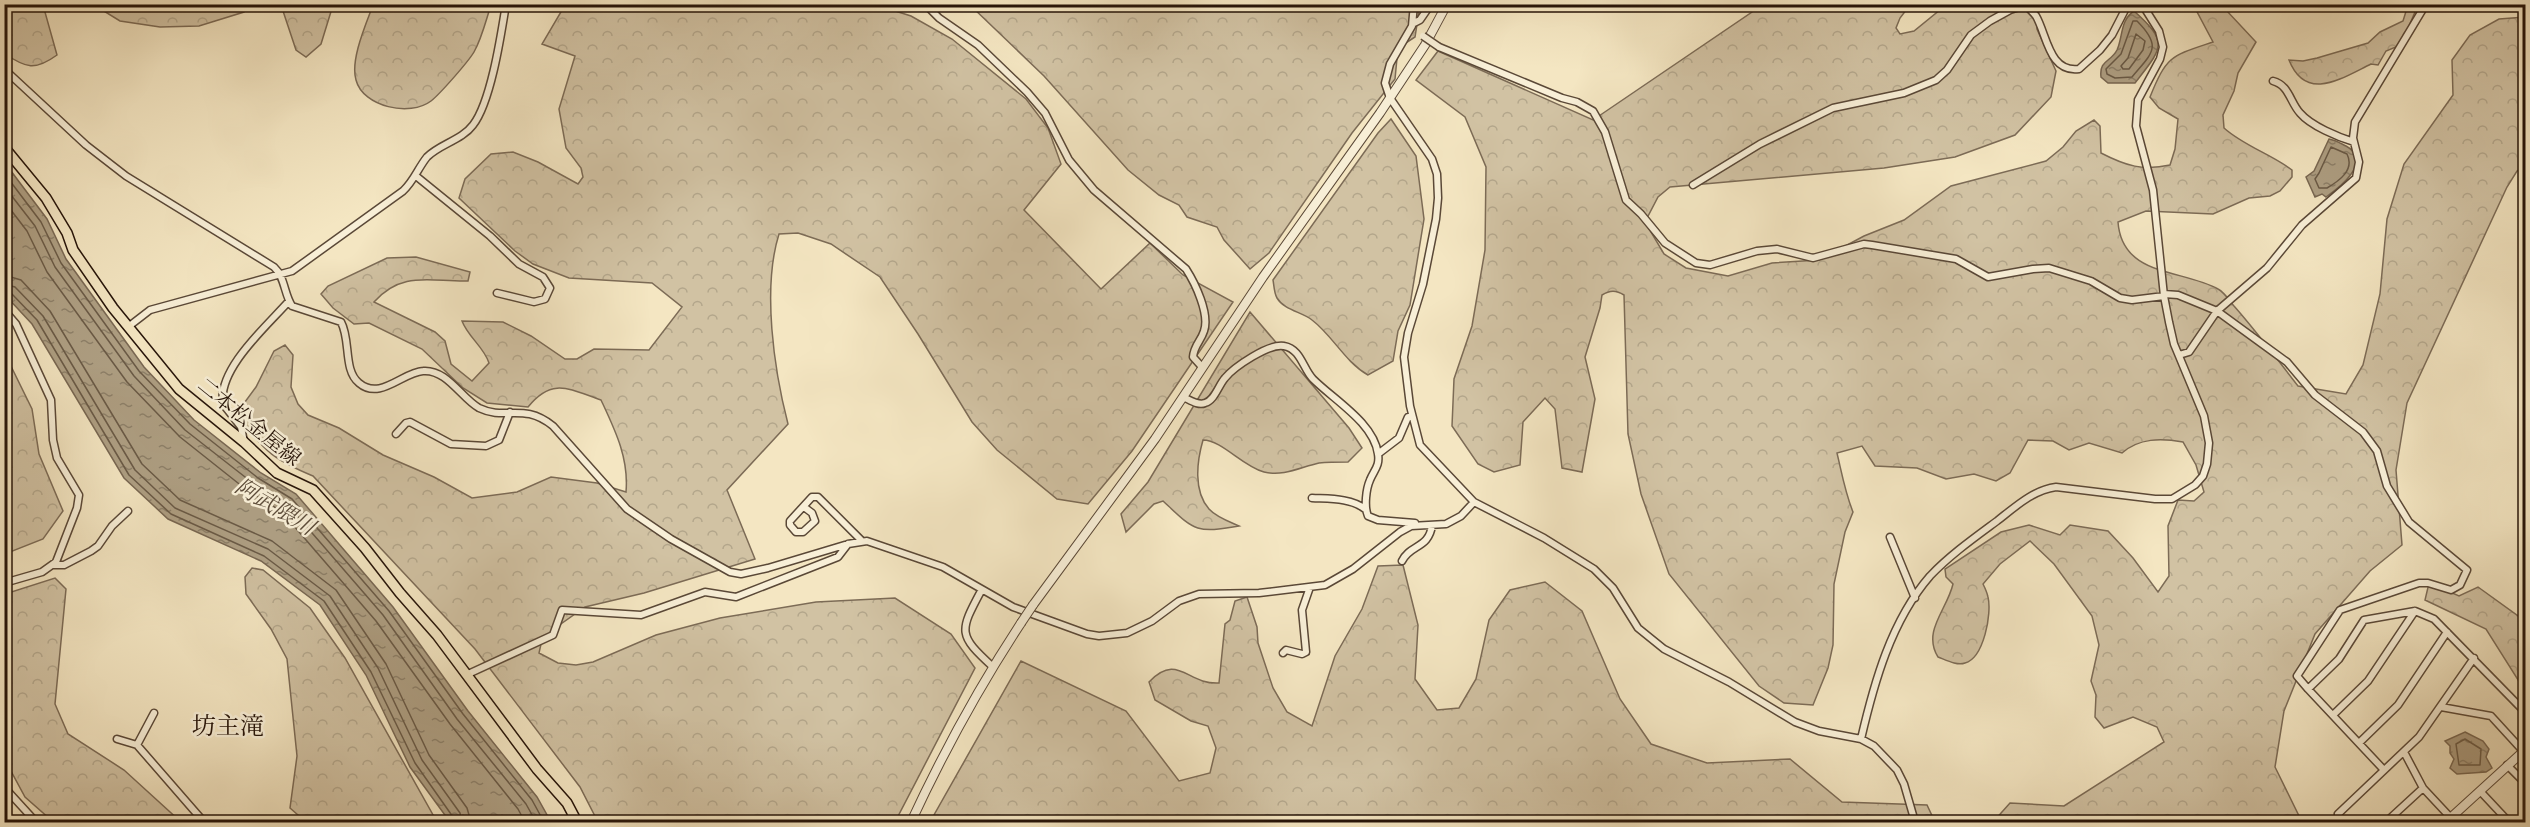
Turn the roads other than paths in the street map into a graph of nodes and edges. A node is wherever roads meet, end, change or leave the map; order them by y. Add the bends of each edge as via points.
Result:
1 (506, 4) edge
2 (925, 4) edge
3 (1414, 4) edge
4 (1431, 4) edge
5 (1447, 4) edge
6 (2128, 4) edge
7 (2142, 4) edge
8 (2426, 4) edge
9 (1412, 27) junction
10 (4, 69) edge
11 (2273, 81) dead end
12 (1390, 98) junction
13 (2354, 142) junction
14 (4, 147) edge
15 (416, 176) junction
16 (1693, 185) dead end
17 (280, 275) junction
18 (497, 293) dead end
19 (2164, 295) junction
20 (289, 301) junction
21 (4, 310) edge
22 (2217, 311) junction
23 (128, 327) junction
24 (2179, 355) junction
25 (1202, 367) junction
26 (1184, 397) junction
27 (510, 412) junction
28 (1412, 417) junction
29 (396, 434) dead end
30 (244, 442) junction
31 (1378, 454) junction
32 (1312, 498) dead end
33 (1474, 502) junction
34 (804, 507) dead end
35 (1365, 508) junction
36 (128, 511) dead end
37 (1418, 525) junction
38 (1432, 525) junction
39 (1890, 537) dead end
40 (862, 541) junction
41 (848, 544) junction
42 (1402, 561) dead end
43 (52, 565) junction
44 (4, 583) edge
45 (1310, 587) junction
46 (981, 591) junction
47 (1915, 598) junction
48 (2415, 611) junction
49 (2447, 632) junction
50 (1283, 653) dead end
51 (2474, 658) junction
52 (993, 667) junction
53 (466, 675) junction
54 (2308, 689) junction
55 (2441, 707) junction
56 (154, 712) dead end
57 (2526, 713) edge
58 (2332, 715) junction
59 (117, 739) dead end
60 (1861, 739) junction
61 (2359, 743) junction
62 (137, 745) junction
63 (2524, 750) edge
64 (2404, 752) junction
65 (2507, 765) junction
66 (2384, 770) junction
67 (2526, 784) edge
68 (4, 787) edge
69 (2423, 788) junction
70 (2480, 791) junction
71 (2451, 821) edge
72 (36, 822) edge
73 (204, 822) edge
74 (577, 822) edge
75 (911, 822) edge
76 (1915, 822) edge
77 (2344, 822) edge
78 (2386, 822) edge
79 (2509, 822) edge

1 - 15 street via 486,99 478,117 467,131 427,158
2 - 25 street via 978,45 1027,92 1045,113 1069,160 1094,190 1186,268 1202,303 1204,331 1193,357
3 - 9 street
4 - 9 street
5 - 12 street
6 - 16 street via 2112,35 2079,69 2066,68 2054,58 2035,15 2025,5 1990,21 1971,35 1936,80 1904,93 1833,108 1760,144
7 - 19 street via 2159,30 2163,47 2138,100 2136,126 2153,190
8 - 13 street via 2358,116
9 - 12 street via 1385,75
9 - 19 street, bridge via 1439,47 1587,106 1605,132 1626,200 1665,243 1696,263 1710,265 1777,249 1813,258 1864,244 1956,259 1988,277 2049,268 2091,281 2120,298
10 - 17 street via 126,176 264,260
11 - 13 street via 2284,87 2306,119
12 - 25 street
12 - 28 street via 1432,159 1437,182 1434,227 1405,350
13 - 22 street via 2359,157 2356,178 2302,225 2267,268
14 - 23 main road, 二本松金屋線 via 46,198 73,250
15 - 17 street via 403,191 301,265
15 - 18 street via 519,264 543,277 550,288 545,299 534,302
17 - 20 street
17 - 23 street via 150,310
19 - 22 street via 2178,295
19 - 24 street
20 - 27 street via 292,306 341,322 353,374 362,386 383,387 417,372 430,371 442,376 481,409
20 - 30 street via 232,365 226,383 223,404 241,427
21 - 43 street via 16,324 51,400 57,458 79,495 68,532
22 - 24 street via 2188,352
22 - 54 street via 2287,362 2315,395 2363,432 2377,451 2387,486 2409,522 2467,570 2460,585 2451,590 2419,583 2340,610 2297,676
23 - 30 main road, 二本松金屋線 via 179,389
24 - 47 street via 2204,417 2209,443 2205,470 2195,485 2166,499 2056,487 2039,491 1964,545 1937,569
25 - 26 street
26 - 31 street via 1206,403 1228,374 1269,348 1284,346 1301,359 1312,378 1356,416 1376,442
26 - 52 street, bridge via 1033,605
27 - 29 street via 499,440 486,446 445,443 410,422
27 - 41 street via 546,420 627,509 724,570 748,573
28 - 31 street via 1408,417 1399,438
28 - 33 street via 1420,445
30 - 53 main road, 二本松金屋線 via 277,473 312,490 365,548
31 - 35 street
32 - 35 street via 1340,500
33 - 38 street via 1454,521
33 - 60 street via 1594,569 1613,588 1638,628 1664,649 1795,722
34 - 40 street via 812,497 818,497
35 - 37 street via 1371,519
36 - 43 street via 91,551 64,565
37 - 38 street
37 - 45 street via 1400,532 1334,581
38 - 42 street via 1426,541
39 - 47 street
40 - 41 street
40 - 46 street via 879,543 943,567
41 - 53 street via 838,557 736,597 705,592 641,615 562,610 553,635
43 - 44 street via 42,572
45 - 46 street via 1199,594 1136,630 1099,636 1012,607
45 - 50 street via 1302,610 1306,652
46 - 52 street via 964,629 967,642
47 - 60 street via 1882,662
48 - 49 street
48 - 54 street via 2364,620 2339,659
48 - 58 street via 2368,681
49 - 51 street
49 - 61 street via 2398,705
51 - 55 street
51 - 57 street
52 - 75 street
53 - 74 main road, 二本松金屋線 via 567,803
54 - 58 street
55 - 63 street via 2491,716
55 - 64 street
56 - 62 street
58 - 61 street
59 - 62 street
60 - 76 street via 1884,754 1897,770
61 - 66 street
62 - 73 street
63 - 65 street
64 - 66 street
64 - 69 street
65 - 67 street
65 - 70 street
66 - 77 street via 2338,814
68 - 72 street
69 - 71 street
69 - 78 street
70 - 71 street
70 - 79 street

